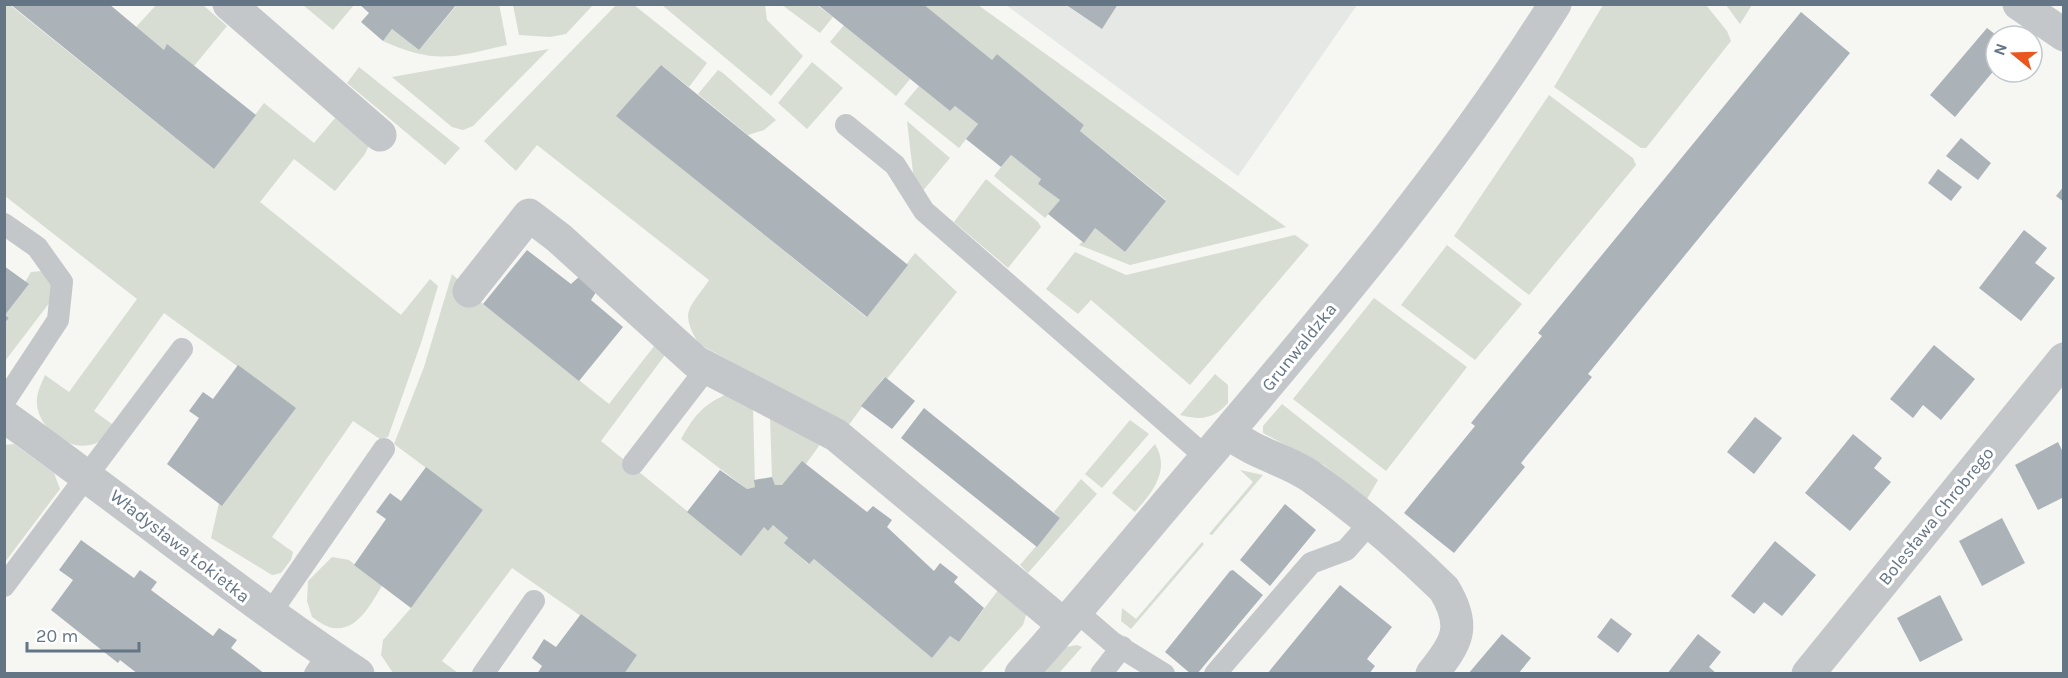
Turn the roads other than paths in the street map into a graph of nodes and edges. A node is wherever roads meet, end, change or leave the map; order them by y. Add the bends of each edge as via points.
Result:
1 (229, 4) edge
2 (1555, 4) edge
3 (2019, 4) edge
4 (2064, 35) edge
5 (846, 125) dead end
6 (380, 135) dead end
7 (4, 224) edge
8 (469, 291) dead end
9 (182, 349) dead end
10 (2064, 359) edge
11 (707, 368) junction
12 (4, 402) edge
13 (4, 416) edge
14 (1229, 433) junction
15 (384, 449) dead end
16 (1206, 457) junction
17 (633, 464) dead end
18 (88, 476) junction
19 (1369, 524) junction
20 (4, 586) edge
21 (534, 601) dead end
22 (269, 615) junction
23 (1070, 618) junction
24 (1122, 647) junction
25 (322, 664) edge
26 (358, 674) edge
27 (483, 674) edge
28 (1021, 674) edge
29 (1101, 674) edge
30 (1164, 674) edge
31 (1215, 674) edge
32 (1432, 674) edge
33 (1808, 674) edge

1 - 6 street
2 - 14 street, Grunwaldzka via 1473,127
3 - 4 street
5 - 16 lane via 895,165 924,211
7 - 12 lane via 37,247 62,282 58,320
8 - 11 street via 529,215
9 - 18 lane
10 - 33 street, Bolesława Chrobrego
11 - 17 lane
11 - 23 street via 836,435
13 - 18 street, Władysława Łokietka
14 - 16 street, Grunwaldzka
14 - 19 street via 1251,450 1307,475
15 - 22 lane
16 - 23 street, Grunwaldzka
18 - 20 lane
18 - 22 street, Władysława Łokietka
19 - 31 lane via 1346,550 1311,563
19 - 32 street via 1444,589 1455,606 1458,627 1453,647
21 - 27 lane
22 - 25 street, Władysława Łokietka
23 - 24 lane
23 - 28 street, Grunwaldzka
24 - 29 lane
24 - 30 lane
25 - 26 street, Władysława Łokietka

